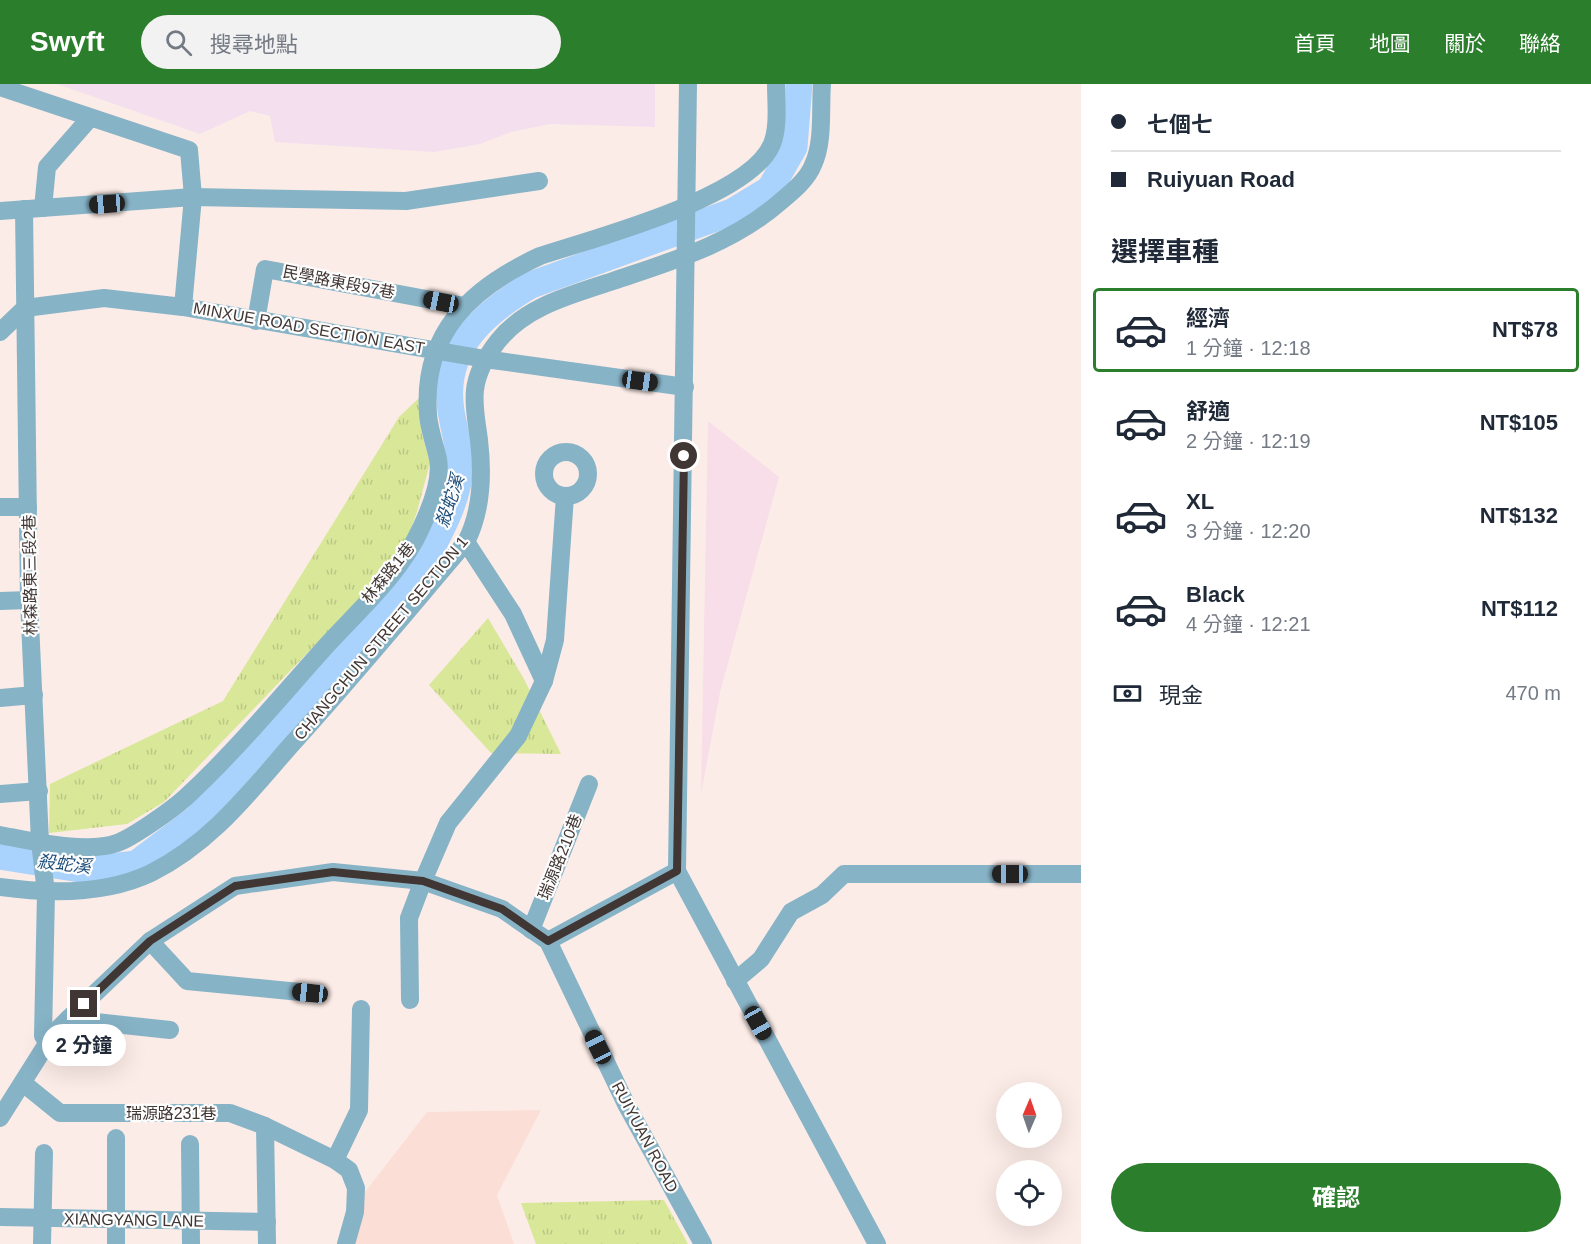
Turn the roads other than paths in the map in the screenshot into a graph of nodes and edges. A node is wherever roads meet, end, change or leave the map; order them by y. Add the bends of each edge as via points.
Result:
1 (688, 84) edge
2 (776, 84) edge
3 (822, 84) edge
4 (0, 87) edge
5 (90, 118) junction
6 (539, 181) dead end
7 (193, 197) junction
8 (686, 205) junction
9 (33, 209) junction
10 (0, 211) edge
11 (686, 256) junction
12 (464, 306) junction
13 (183, 307) junction
14 (25, 308) junction
15 (256, 321) junction
16 (0, 332) edge
17 (435, 350) junction
18 (484, 359) junction
19 (685, 387) junction
20 (565, 496) dead end
21 (0, 507) edge
22 (28, 507) junction
23 (466, 542) junction
24 (29, 600) junction
25 (0, 601) edge
26 (544, 681) junction
27 (34, 695) junction
28 (0, 698) edge
29 (589, 784) dead end
30 (39, 791) junction
31 (0, 795) edge
32 (0, 835) edge
33 (40, 842) junction
34 (677, 871) junction
35 (1081, 874) edge
36 (423, 881) junction
37 (0, 887) edge
38 (46, 893) junction
39 (531, 930) junction
40 (150, 941) junction
41 (548, 941) junction
42 (735, 981) junction
43 (310, 993) dead end
44 (410, 1000) dead end
45 (361, 1009) dead end
46 (68, 1019) junction
47 (170, 1030) dead end
48 (43, 1036) dead end
49 (22, 1083) junction
50 (0, 1118) edge
51 (266, 1126) junction
52 (116, 1138) dead end
53 (190, 1144) dead end
54 (44, 1153) dead end
55 (335, 1160) junction
56 (0, 1217) edge
57 (42, 1218) junction
58 (115, 1220) junction
59 (191, 1221) junction
60 (267, 1222) junction
61 (42, 1244) edge
62 (116, 1244) edge
63 (191, 1244) edge
64 (267, 1244) edge
65 (346, 1244) edge
66 (703, 1244) edge
67 (877, 1244) edge

1 - 8 street
2 - 8 street, 林森路1巷 via 772,144 734,182
3 - 11 street, CHANGCHUN STREET SECTION 1 via 818,150 802,181 749,226
4 - 5 street
5 - 7 street, MINXUE ROAD SECTION EAST via 189,150
5 - 9 street, 林森路東三段2巷 via 47,167
6 - 7 street via 406,201
7 - 9 street
7 - 13 street, MINXUE ROAD SECTION EAST
8 - 11 street
8 - 12 street, 林森路1巷 via 540,256 497,278
9 - 10 street
9 - 14 street, 林森路東三段2巷
11 - 18 street, CHANGCHUN STREET SECTION 1 via 531,312 512,325
11 - 19 street
12 - 15 street, 民學路東段97巷 via 265,269
12 - 17 street, 林森路1巷
13 - 14 street, MINXUE ROAD SECTION EAST via 104,298
13 - 15 street, MINXUE ROAD SECTION EAST
14 - 16 street
14 - 22 street, 林森路東三段2巷
15 - 17 street, MINXUE ROAD SECTION EAST
17 - 18 street, MINXUE ROAD SECTION EAST
17 - 33 street, 林森路1巷 via 428,415 439,474 421,529 392,573 184,799 118,843 95,847
18 - 19 street, MINXUE ROAD SECTION EAST
18 - 23 street, CHANGCHUN STREET SECTION 1 via 475,389 480,448 477,512
19 - 34 street
20 - 26 street via 555,640
21 - 22 street
22 - 24 street, 林森路東三段2巷
23 - 26 street via 513,615
23 - 38 street, CHANGCHUN STREET SECTION 1 via 213,832 176,860 149,874 105,887
24 - 25 street
24 - 27 street, 林森路東三段2巷
26 - 36 street via 513,743 448,823
27 - 28 street
27 - 30 street, 林森路東三段2巷
29 - 39 street, 瑞源路210巷
30 - 31 street
30 - 33 street, 林森路東三段2巷
32 - 33 street, 林森路1巷
33 - 38 street, 林森路東三段2巷
34 - 41 street
34 - 42 street
35 - 42 street via 844,874 822,895 791,912 761,959
36 - 39 street via 502,909
36 - 40 street via 333,872 235,886
36 - 44 street via 410,918
37 - 38 street, CHANGCHUN STREET SECTION 1
38 - 48 street, 林森路東三段2巷
39 - 41 street
40 - 43 street via 187,981
40 - 46 street
41 - 66 street, RUIYUAN ROAD via 627,1106
42 - 67 street
45 - 55 street via 358,1110
46 - 47 street
46 - 49 street via 53,1034
49 - 50 street
49 - 51 street, 瑞源路231巷 via 60,1113 230,1113
51 - 55 street, 瑞源路231巷
51 - 60 street
52 - 58 street
53 - 59 street
54 - 57 street
55 - 65 street, 瑞源路231巷 via 349,1170 356,1188 355,1212
56 - 57 street, XIANGYANG LANE
57 - 58 street, XIANGYANG LANE
57 - 61 street
58 - 59 street, XIANGYANG LANE
58 - 62 street
59 - 60 street, XIANGYANG LANE
59 - 63 street
60 - 64 street

